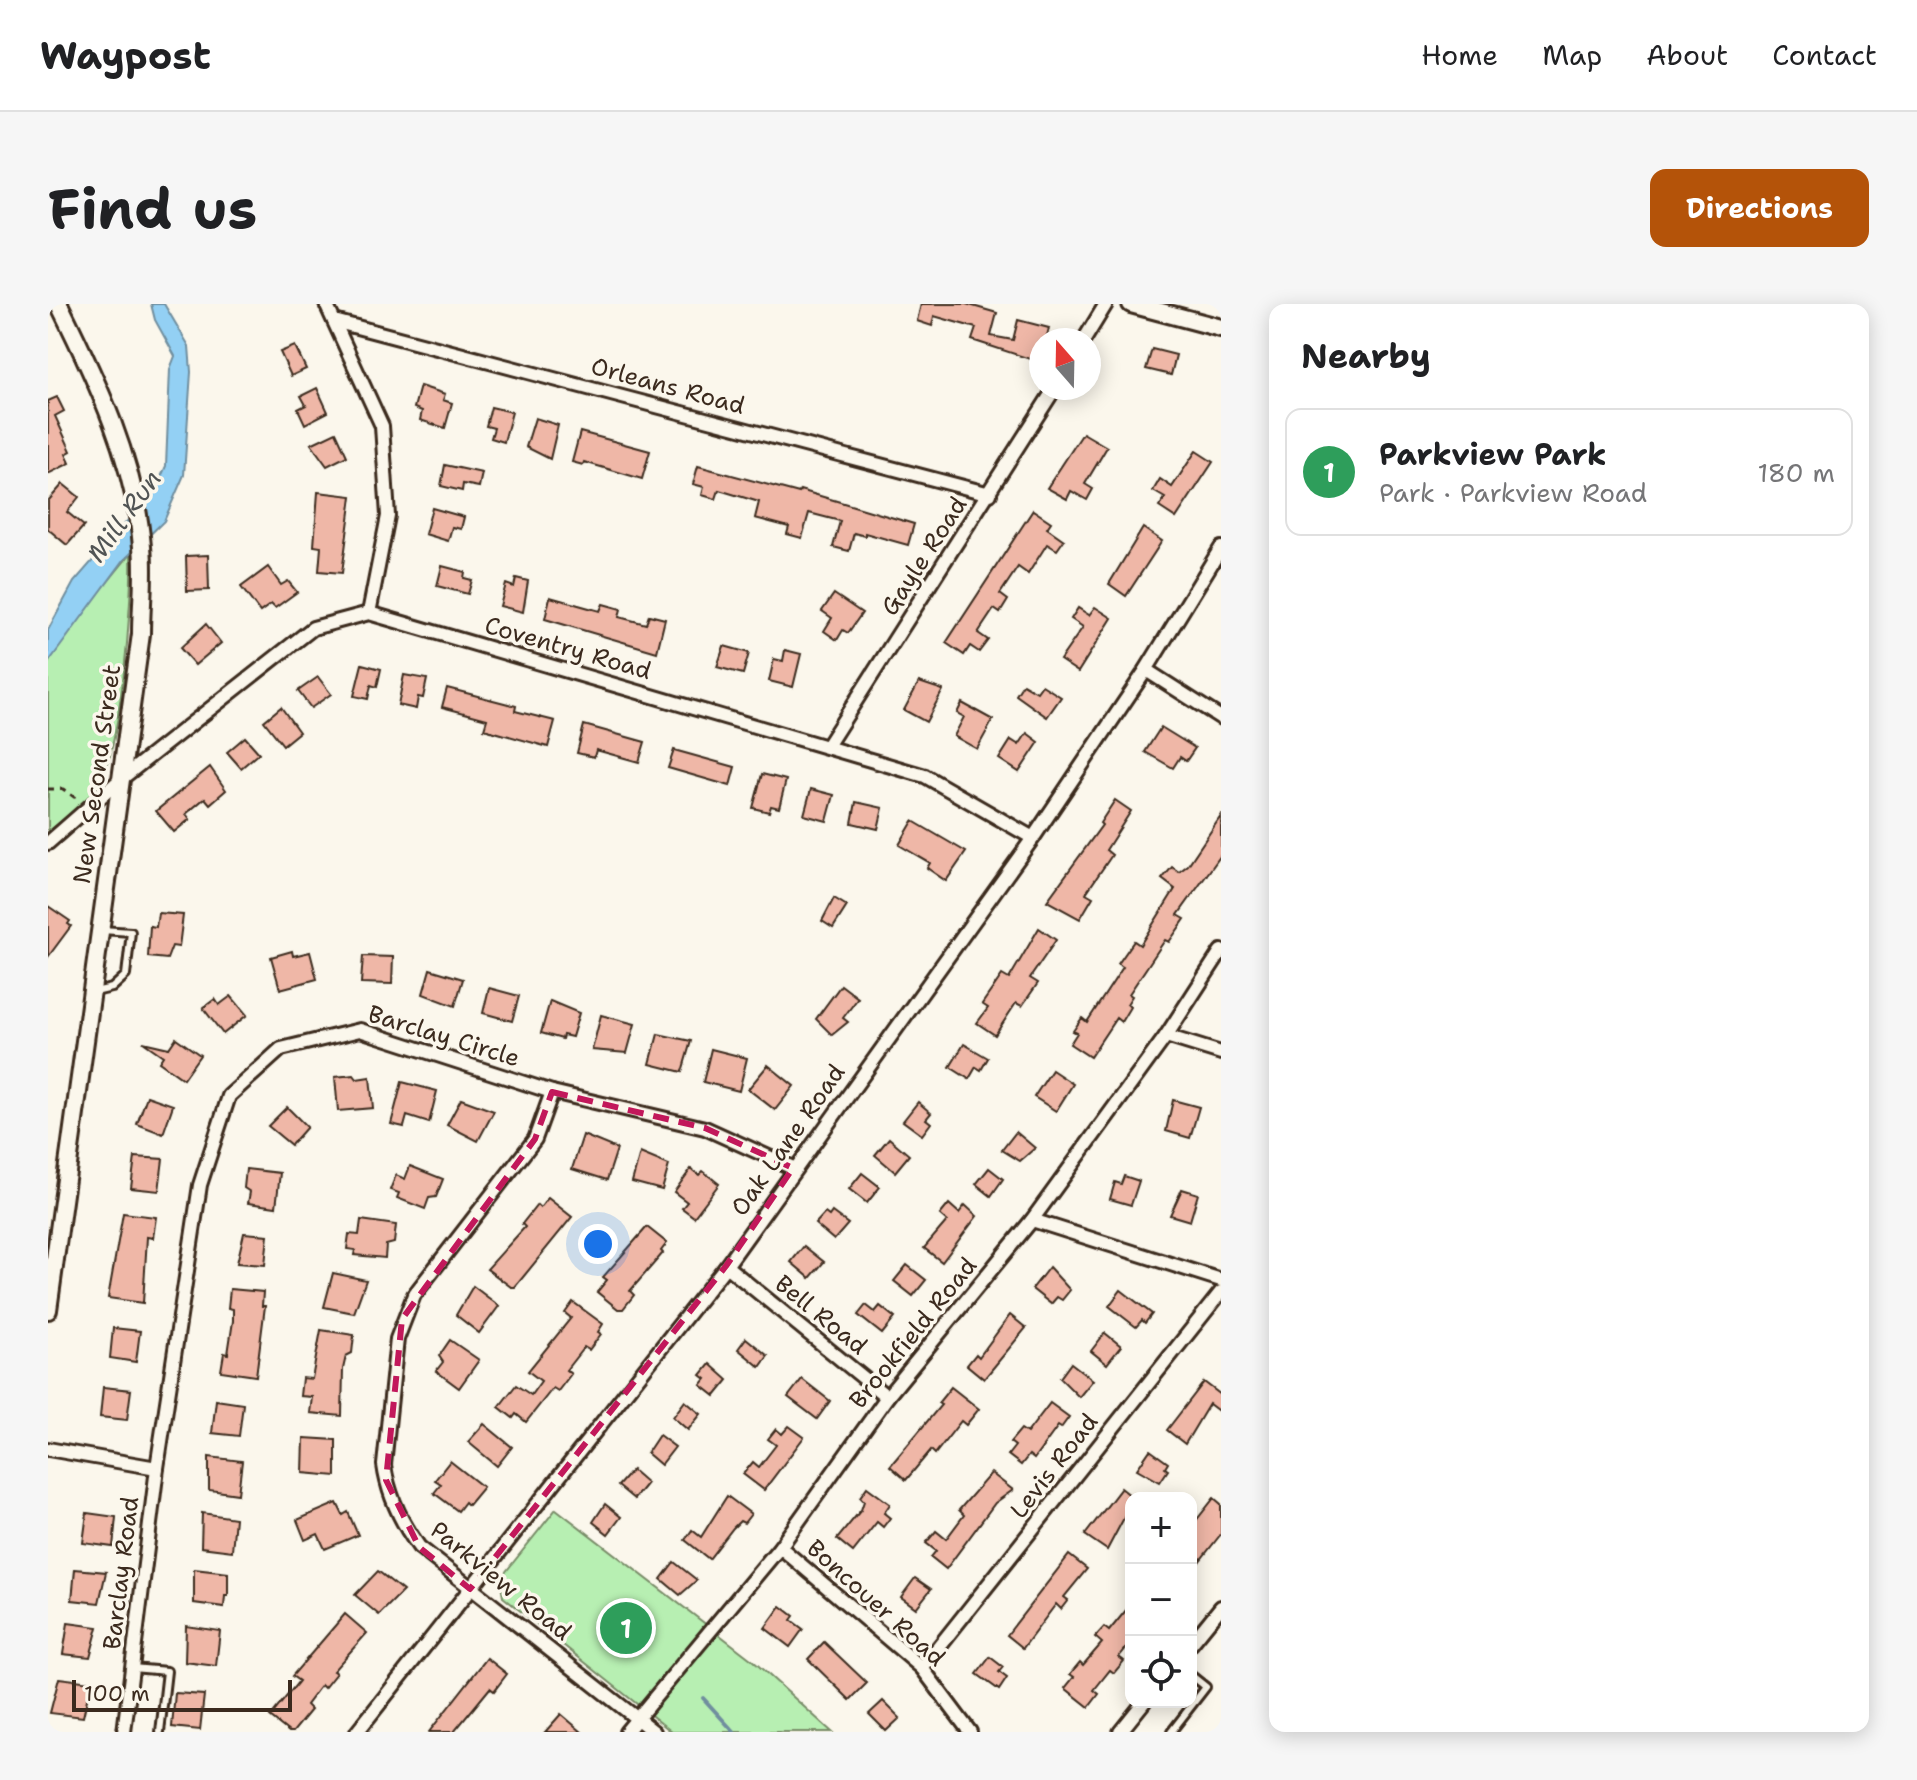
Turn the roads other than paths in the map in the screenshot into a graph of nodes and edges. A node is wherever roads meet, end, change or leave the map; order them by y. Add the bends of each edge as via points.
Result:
1 (59, 304) edge
2 (326, 304) edge
3 (1106, 304) edge
4 (1131, 304) edge
5 (334, 321) junction
6 (1091, 328) edge
7 (1221, 328) edge
8 (1048, 400) edge
9 (990, 494) junction
10 (1221, 548) edge
11 (369, 613) junction
12 (1146, 670) junction
13 (1221, 718) edge
14 (827, 746) junction
15 (121, 779) junction
16 (1033, 838) junction
17 (48, 843) edge
18 (100, 930) junction
19 (1221, 951) edge
20 (92, 993) junction
21 (1166, 1036) junction
22 (1221, 1053) edge
23 (552, 1092) junction
24 (793, 1168) junction
25 (1032, 1220) junction
26 (726, 1266) junction
27 (1221, 1280) edge
28 (1221, 1292) edge
29 (48, 1310) edge
30 (887, 1397) junction
31 (48, 1449) edge
32 (157, 1468) junction
33 (780, 1547) junction
34 (470, 1589) junction
35 (1221, 1607) edge
36 (1197, 1637) edge
37 (132, 1668) junction
38 (922, 1668) junction
39 (1197, 1680) edge
40 (1197, 1699) edge
41 (1140, 1708) edge
42 (1190, 1708) edge
43 (637, 1717) junction
44 (1124, 1731) edge
45 (124, 1732) edge
46 (160, 1732) edge
47 (357, 1732) edge
48 (626, 1732) edge
49 (654, 1732) edge
50 (970, 1732) edge
51 (1171, 1732) edge

1 - 15 street, New Second Street via 106,400 136,505 142,549 141,634
2 - 5 street
3 - 6 street
4 - 7 street
5 - 9 street, Orleans Road
5 - 11 street via 382,426 388,516
8 - 9 street, Gayle Road
9 - 14 street, Gayle Road
10 - 12 street, Oak Lane Road
11 - 14 street, Coventry Road
11 - 15 street via 313,628
12 - 13 street
12 - 16 street, Oak Lane Road
14 - 16 street, Coventry Road via 925,776
15 - 17 street
15 - 18 street, New Second Street
16 - 24 street, Oak Lane Road
18 - 20 street, New Second Street
18 - 20 lane via 131,932 126,975 112,988
19 - 21 street, Brookfield Road
20 - 29 street, New Second Street
21 - 22 street
21 - 25 street, Brookfield Road
23 - 24 street, Barclay Circle via 705,1128
23 - 32 street, Barclay Circle via 360,1030 281,1049 229,1096 200,1185
23 - 34 street, Parkview Road via 535,1139 414,1295 397,1339 386,1480 399,1517 419,1547
24 - 26 street, Oak Lane Road
25 - 27 street
25 - 30 street, Brookfield Road
26 - 30 street, Bell Road
26 - 34 street, Oak Lane Road
28 - 38 street, Levis Road
30 - 33 street, Brookfield Road
31 - 32 street
32 - 37 street, Barclay Road
33 - 38 street, Boncouer Road
33 - 43 street, Brookfield Road
34 - 43 street, Parkview Road
34 - 47 street, Oak Lane Road
35 - 36 street
37 - 45 street, Barclay Road
37 - 46 lane via 167,1671
38 - 50 street, Boncouer Road
39 - 40 lane via 1206,1687
41 - 44 street
42 - 51 lane
43 - 48 street, Brookfield Road
43 - 49 street, Parkview Road

